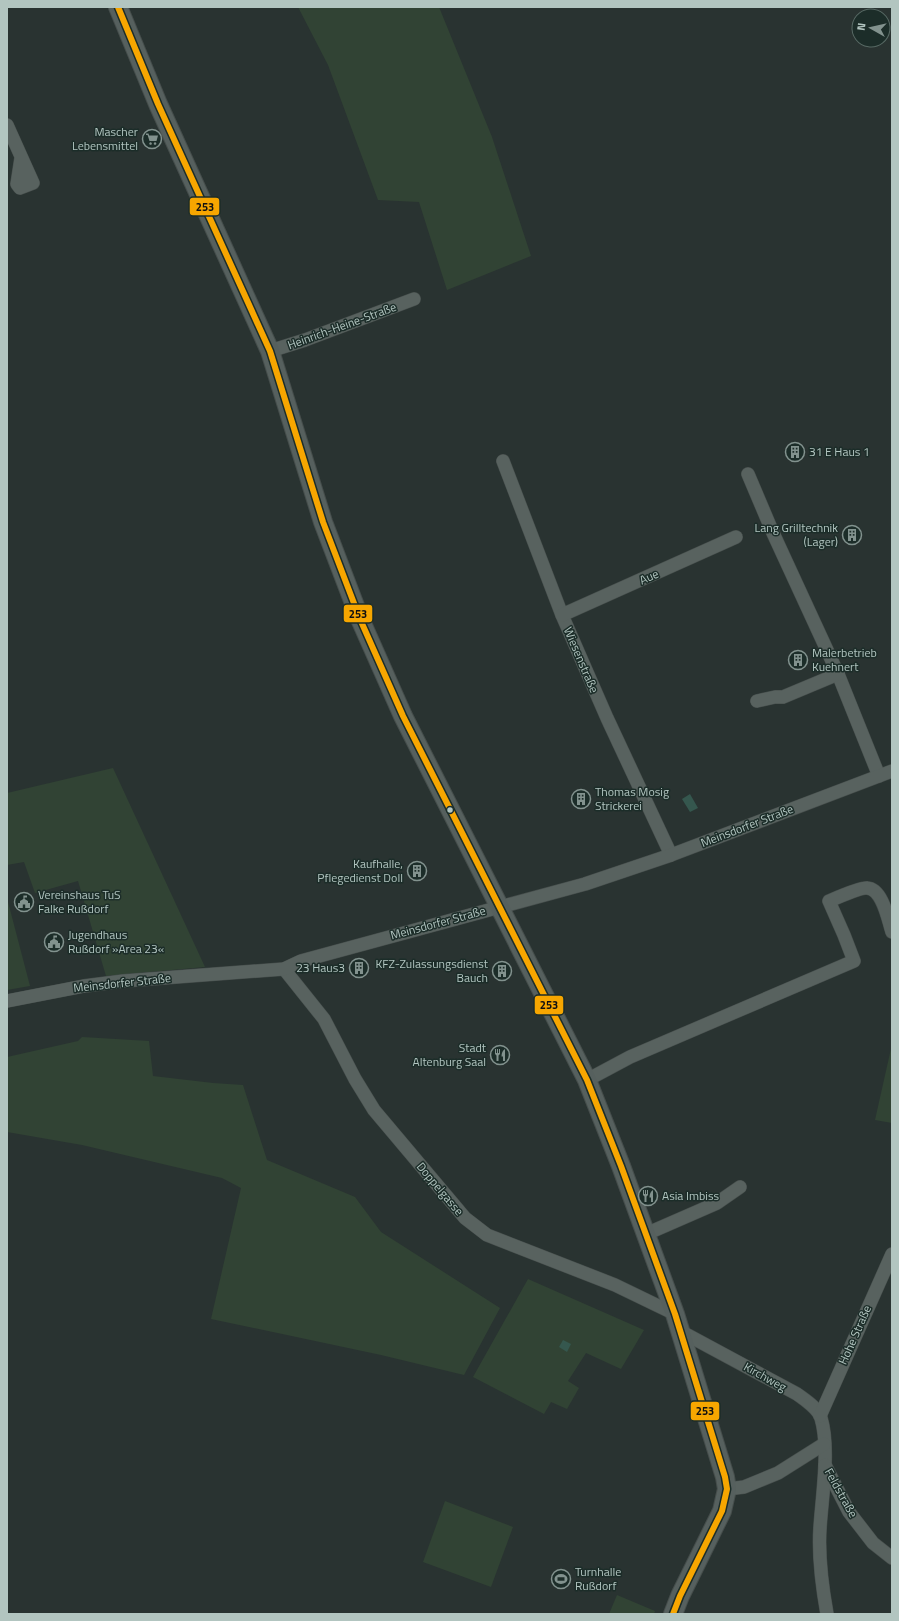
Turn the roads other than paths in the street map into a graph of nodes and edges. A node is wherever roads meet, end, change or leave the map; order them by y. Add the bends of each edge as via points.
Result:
1 (118, 7) edge
2 (7, 125) edge
3 (21, 158) dead end
4 (414, 299) dead end
5 (270, 352) junction
6 (504, 461) dead end
7 (748, 474) dead end
8 (736, 537) dead end
9 (562, 615) junction
10 (838, 674) junction
11 (757, 701) dead end
12 (892, 771) edge
13 (879, 776) junction
14 (671, 854) junction
15 (498, 907) junction
16 (892, 932) edge
17 (284, 969) junction
18 (7, 1001) edge
19 (587, 1080) junction
20 (740, 1187) dead end
21 (646, 1234) junction
22 (892, 1254) edge
23 (678, 1323) junction
24 (820, 1416) junction
25 (824, 1444) junction
26 (824, 1462) junction
27 (727, 1489) junction
28 (892, 1558) edge
29 (673, 1614) edge
30 (827, 1614) edge

1 - 5 main road via 158,104
2 - 3 street
4 - 5 street, Heinrich-Heine-Straße
5 - 15 main road via 323,522 360,619 403,716
6 - 9 street, Wiesenstraße
7 - 10 street
8 - 9 street, Aue
9 - 14 street, Wiesenstraße
10 - 11 street via 783,697
10 - 13 street
12 - 13 street, Meinsdorfer Straße
13 - 14 street, Meinsdorfer Straße
14 - 15 street, Meinsdorfer Straße via 585,884
15 - 17 street, Meinsdorfer Straße via 301,961
15 - 19 main road
16 - 19 street via 880,896 875,890 866,888 828,901 854,961 630,1057
17 - 18 street, Meinsdorfer Straße via 123,981
17 - 23 street, Doppelgasse via 324,1019 374,1110 465,1218 487,1235 615,1285
19 - 21 main road
20 - 21 street via 717,1203
21 - 23 main road
22 - 24 street, Hohe Straße
23 - 24 street, Kirchweg via 797,1394
23 - 27 main road
24 - 25 street
25 - 26 street
25 - 27 street via 778,1473 744,1487
26 - 28 street, Feldstraße via 849,1512 873,1542
26 - 30 street via 819,1552
27 - 29 main road via 722,1512

